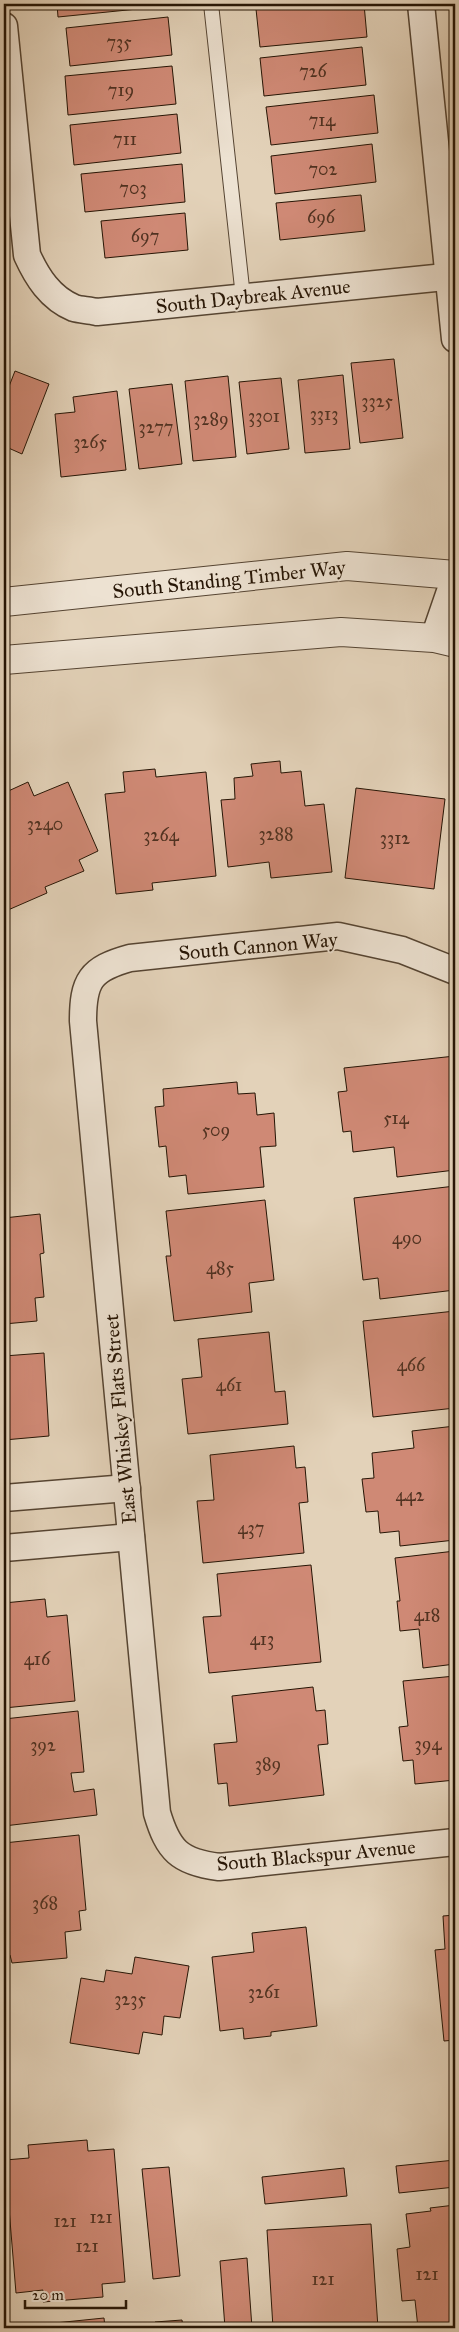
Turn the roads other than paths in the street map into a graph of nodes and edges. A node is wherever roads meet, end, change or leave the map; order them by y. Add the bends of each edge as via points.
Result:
1 (211, 4) edge
2 (421, 4) edge
3 (4, 26) edge
4 (452, 276) edge
5 (242, 297) junction
6 (455, 339) edge
7 (455, 576) edge
8 (4, 602) edge
9 (445, 641) edge
10 (4, 660) edge
11 (455, 971) edge
12 (91, 978) joint
13 (127, 1488) junction
14 (4, 1498) edge
15 (131, 1537) junction
16 (4, 1548) edge
17 (455, 1842) edge
18 (179, 1855) joint

1 - 5 lane
2 - 4 street
3 - 5 street, South Daybreak Avenue via 27,255 37,278 74,308 97,312
4 - 5 street, South Daybreak Avenue
4 - 6 street
7 - 8 street, South Standing Timber Way via 347,566
7 - 9 street
9 - 10 street via 341,632
11 - 12 street, South Cannon Way via 402,950 338,936 130,958 107,964
12 - 13 street, East Whiskey Flats Street via 83,998 83,1021
13 - 14 street
13 - 15 street, East Whiskey Flats Street
15 - 16 street
15 - 18 street, East Whiskey Flats Street via 157,1813 164,1835
17 - 18 street, South Blackspur Avenue via 219,1867 198,1864

